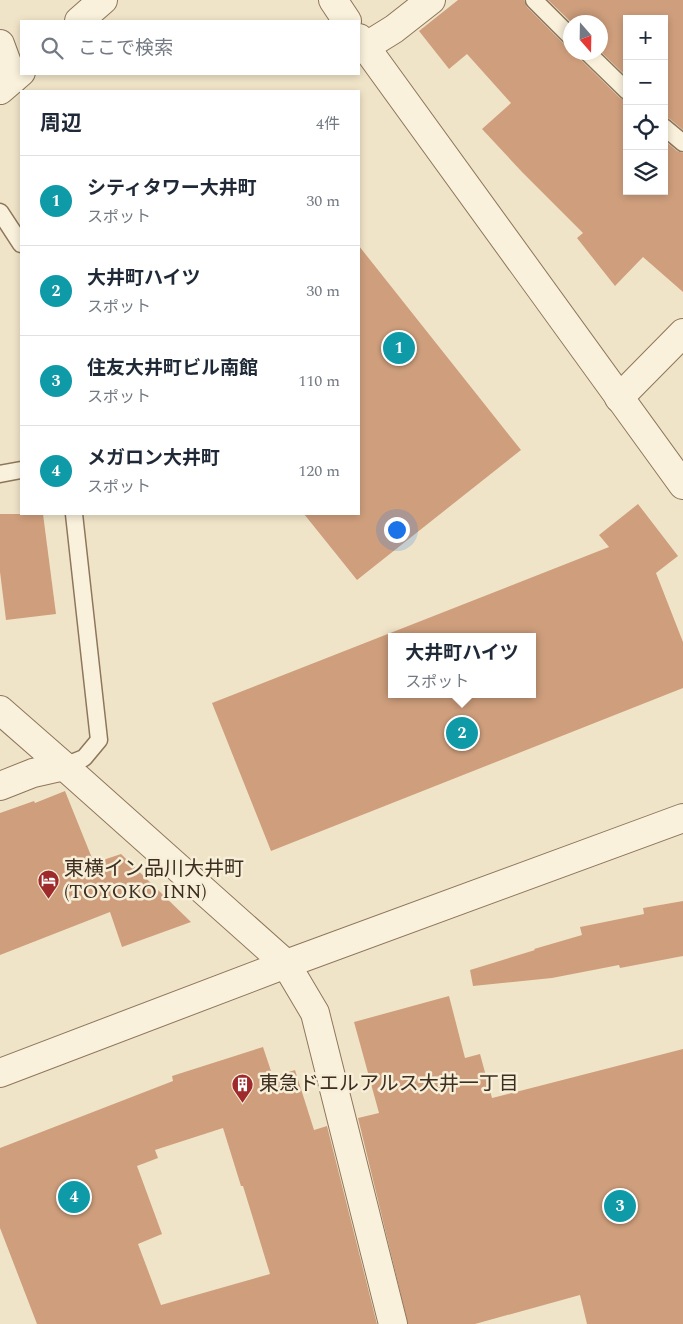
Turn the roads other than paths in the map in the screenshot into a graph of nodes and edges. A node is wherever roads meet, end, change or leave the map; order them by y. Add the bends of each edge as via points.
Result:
1 (103, 0) edge
2 (333, 0) edge
3 (431, 0) edge
4 (534, 0) edge
5 (80, 20) edge
6 (346, 20) edge
7 (563, 29) edge
8 (362, 43) edge
9 (0, 44) edge
10 (596, 60) edge
11 (12, 80) edge
12 (623, 87) edge
13 (668, 130) edge
14 (683, 143) edge
15 (0, 212) edge
16 (20, 242) edge
17 (683, 334) edge
18 (619, 398) junction
19 (20, 470) edge
20 (0, 474) edge
21 (683, 484) edge
22 (74, 515) edge
23 (0, 710) edge
24 (64, 766) junction
25 (0, 786) edge
26 (683, 818) edge
27 (286, 964) junction
28 (0, 1073) edge
29 (393, 1324) edge

1 - 5 street
2 - 6 street
3 - 8 street via 394,29
4 - 7 lane
8 - 18 street
9 - 11 street
10 - 12 lane
13 - 14 lane
15 - 16 lane
17 - 18 street
18 - 21 street
19 - 20 lane
22 - 24 lane via 99,740 84,758
23 - 24 street
24 - 25 street via 33,773
24 - 27 street
26 - 27 street
27 - 28 street
27 - 29 street via 315,1013

